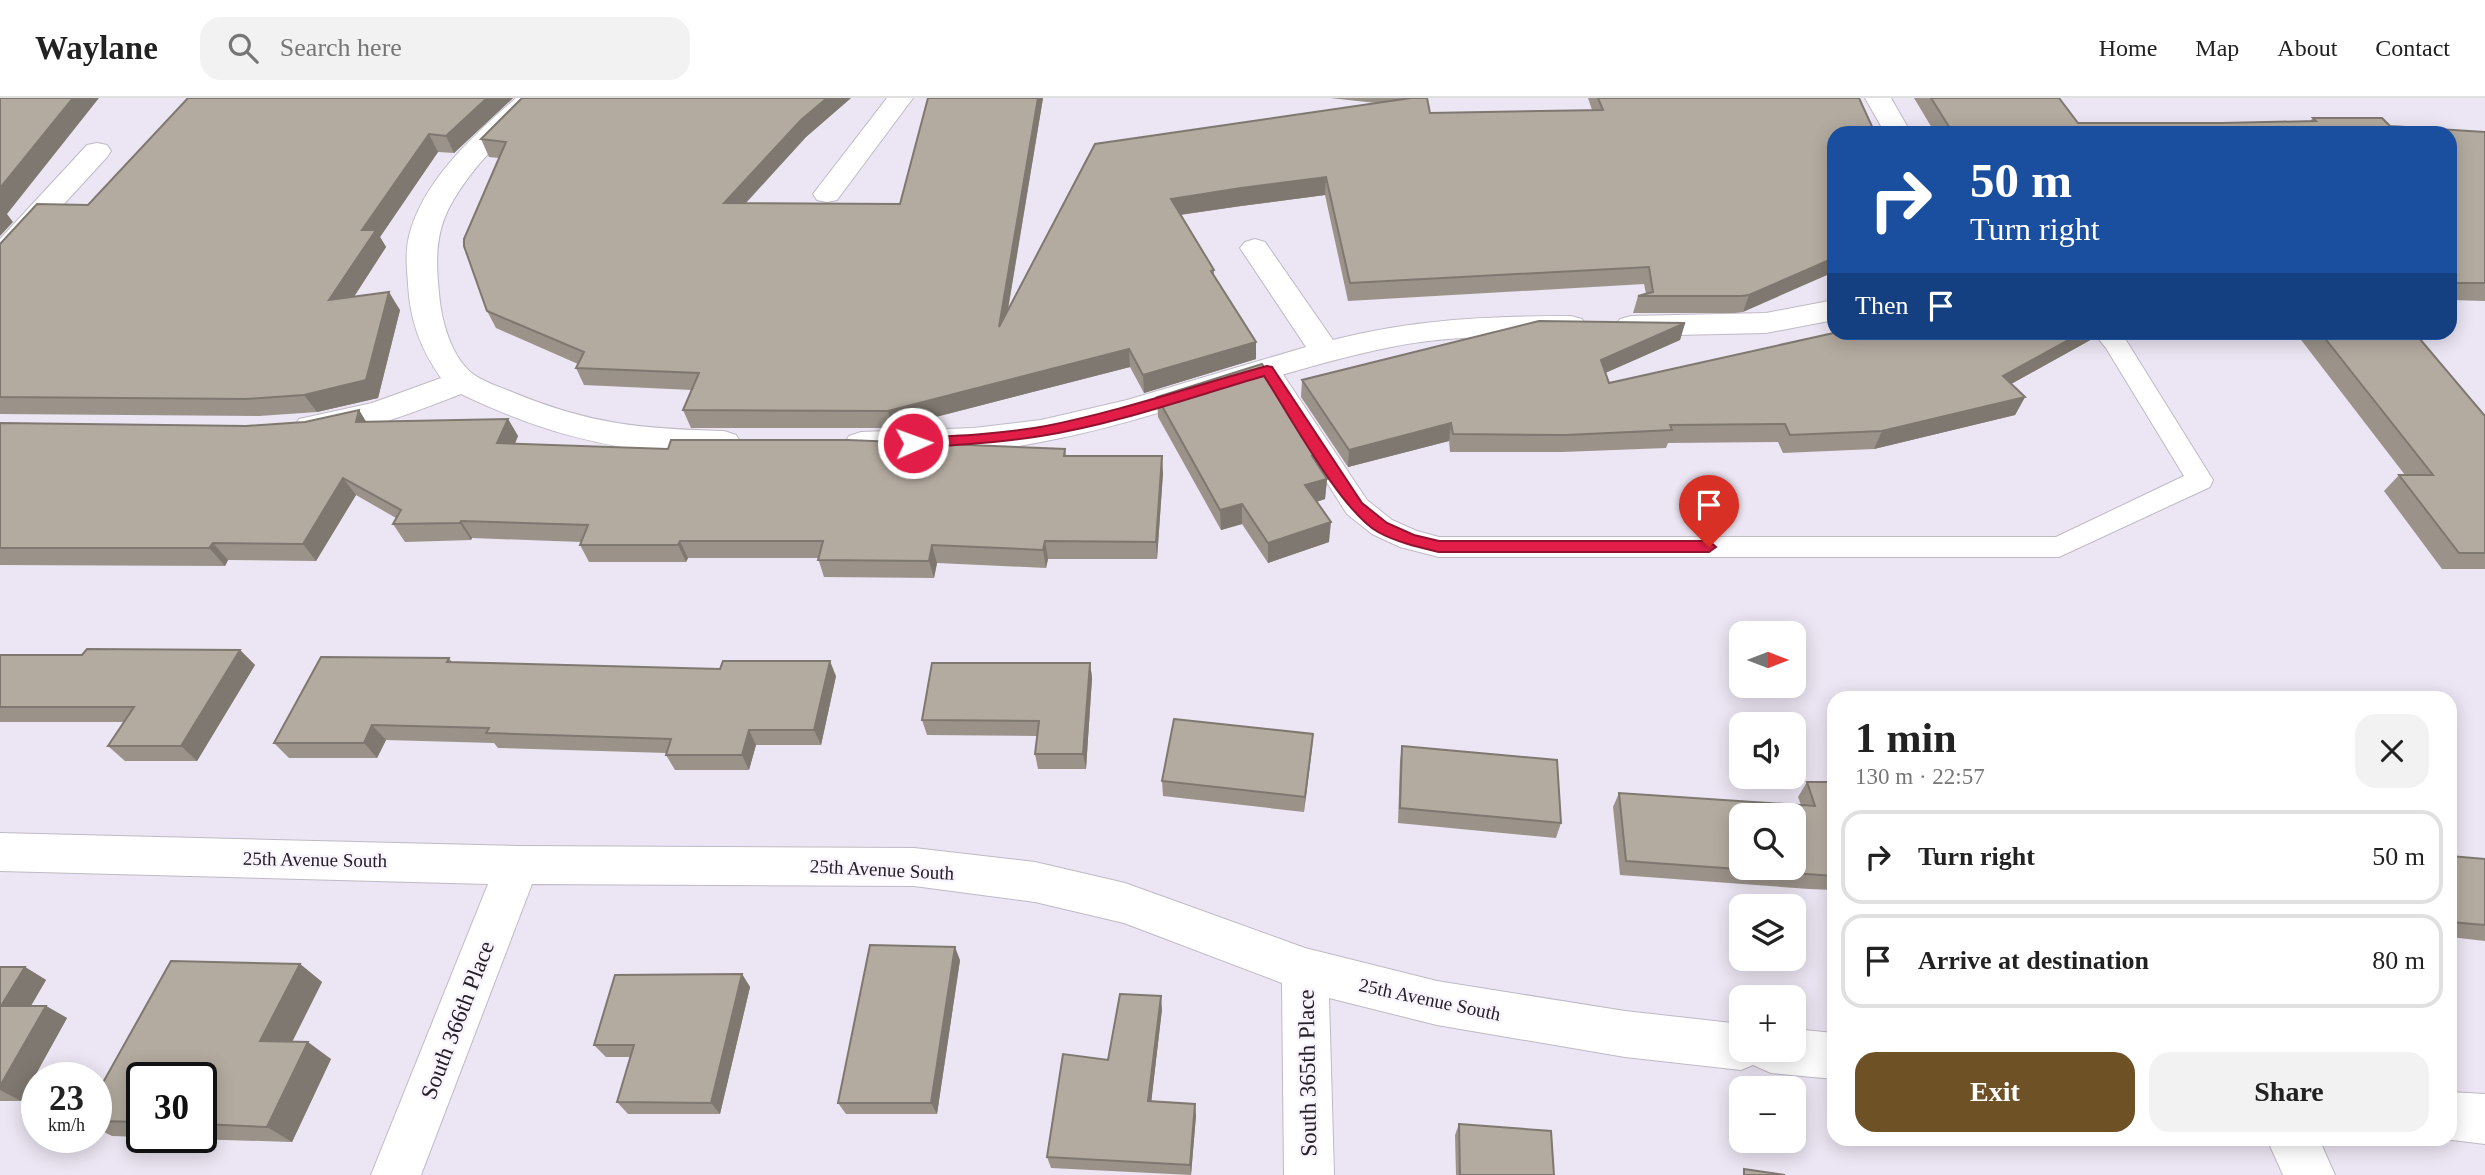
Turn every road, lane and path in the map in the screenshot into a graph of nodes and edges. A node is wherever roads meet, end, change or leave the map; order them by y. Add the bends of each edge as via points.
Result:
1 (531, 98) edge
2 (900, 98) edge
3 (1878, 98) edge
4 (1894, 126) edge
5 (97, 151) dead end
6 (827, 194) dead end
7 (1255, 248) dead end
8 (0, 257) edge
9 (1827, 312) edge
10 (2112, 340) edge
11 (1325, 352) junction
12 (1267, 370) junction
13 (462, 382) junction
14 (280, 429) edge
15 (752, 444) edge
16 (825, 444) edge
17 (0, 852) edge
18 (517, 864) junction
19 (1306, 970) junction
20 (1729, 1046) edge
21 (1806, 1053) edge
22 (1827, 1055) edge
23 (2457, 1117) edge
24 (2485, 1119) edge
25 (2296, 1146) edge
26 (396, 1175) edge
27 (1309, 1175) edge
28 (2310, 1175) edge

1 - 13 street via 447,186 425,233 421,262 427,327 443,359
2 - 6 street
3 - 4 street
5 - 8 street
7 - 11 street
9 - 11 street via 1735,325 1439,329
10 - 12 lane via 2200,480 2060,547 1439,547 1382,527 1357,507
11 - 12 street
12 - 16 street via 1124,413 1016,436
13 - 14 street via 353,420
13 - 15 street via 528,412 596,432 667,441
17 - 18 street, 25th Avenue South
18 - 19 street, 25th Avenue South via 914,867 1035,882 1125,903
18 - 26 street, South 366th Place
19 - 20 street, 25th Avenue South via 1500,1015
19 - 27 street, South 365th Place
21 - 22 street
23 - 24 street
25 - 28 street

